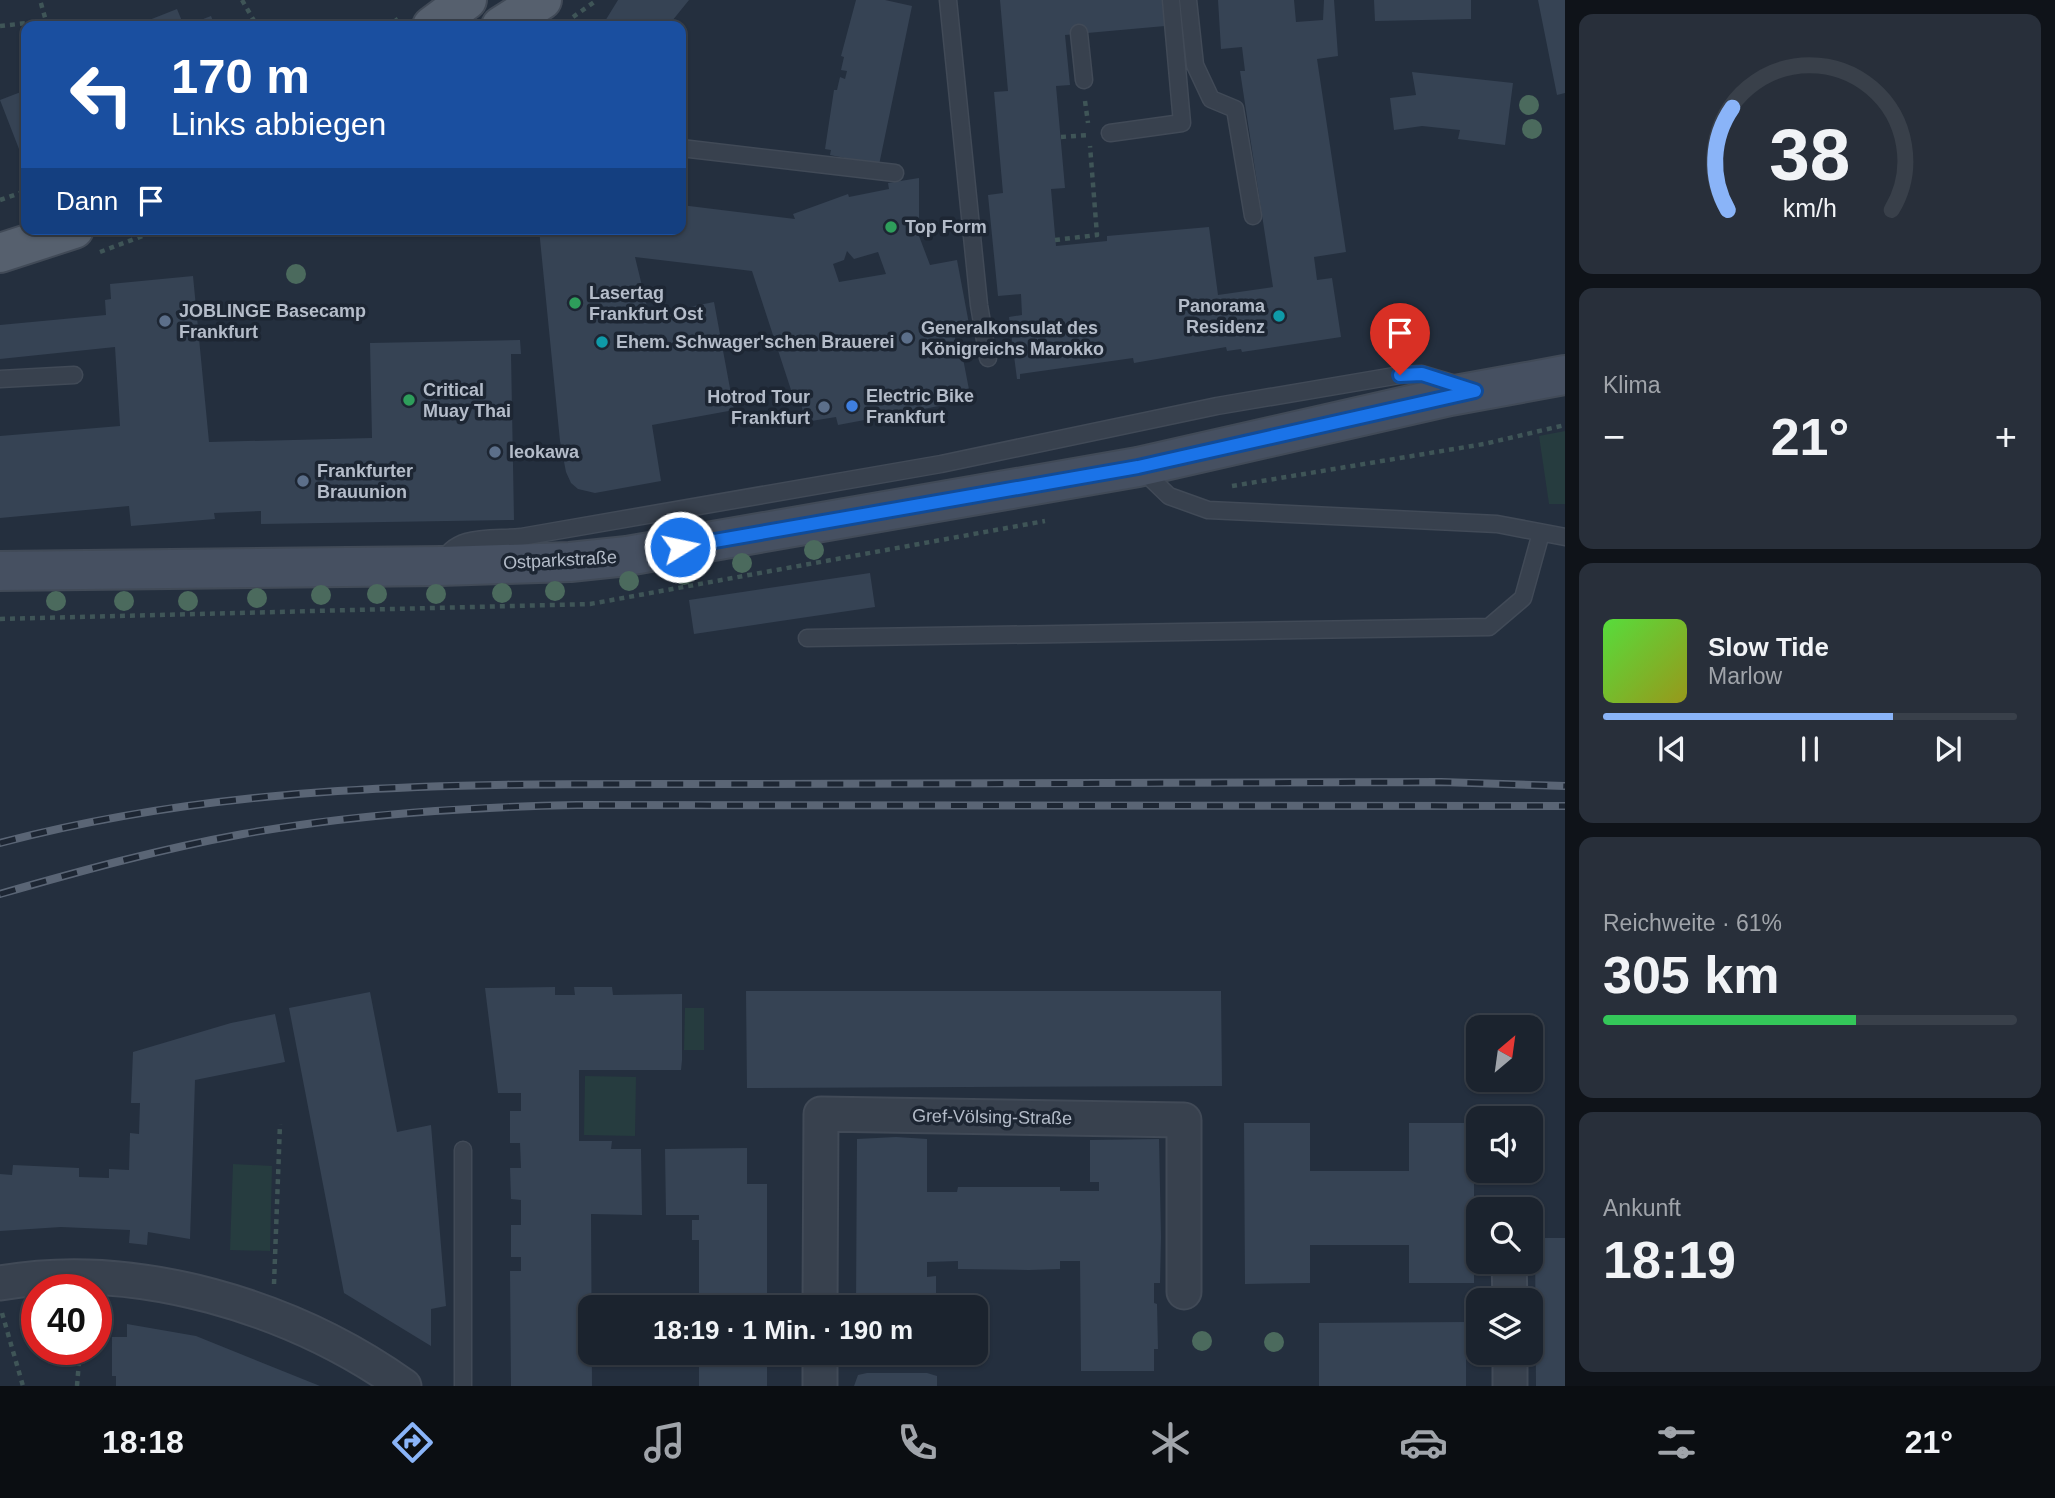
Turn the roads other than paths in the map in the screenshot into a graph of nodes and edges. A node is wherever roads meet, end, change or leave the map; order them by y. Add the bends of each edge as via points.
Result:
1 (467, 0) edge
2 (948, 0) edge
3 (1171, 0) edge
4 (1188, 0) edge
5 (556, 10) edge
6 (439, 21) edge
7 (518, 21) edge
8 (1079, 33) dead end
9 (1084, 80) road end
10 (1110, 133) dead end
11 (686, 149) edge
12 (895, 173) dead end
13 (1253, 216) dead end
14 (21, 221) edge
15 (0, 229) edge
16 (56, 235) edge
17 (0, 253) edge
18 (988, 358) dead end
19 (74, 374) dead end
20 (1565, 375) edge
21 (0, 379) edge
22 (1475, 391) junction
23 (1138, 467) junction
24 (1541, 533) junction
25 (1565, 537) edge
26 (441, 566) junction
27 (0, 570) edge
28 (807, 638) dead end
29 (463, 1150) dead end
30 (0, 1283) edge
31 (1184, 1292) dead end
32 (820, 1295) edge
33 (820, 1365) edge
34 (1510, 1365) edge
35 (404, 1386) edge
36 (463, 1386) edge
37 (820, 1386) edge
38 (1510, 1386) edge

1 - 6 main road
2 - 18 lane
3 - 10 lane via 1182,123
4 - 13 lane via 1195,65 1211,99 1235,109
5 - 7 main road
8 - 9 lane
11 - 12 lane
14 - 15 main road
16 - 17 main road
19 - 21 lane
20 - 22 street, Ostparkstraße
22 - 23 street, Ostparkstraße
22 - 26 lane via 1433,377 1400,375 1217,406 941,464 521,537 462,542 448,551
23 - 24 lane via 1169,496 1208,510 1497,524
23 - 26 street, Ostparkstraße via 627,556
24 - 25 lane
24 - 28 lane via 1523,598 1489,628
26 - 27 street, Ostparkstraße
29 - 36 lane
30 - 35 street via 109,1280 189,1291 267,1312 337,1344
31 - 32 street, Gref-Völsing-Straße via 1184,1120 821,1114
33 - 37 street
34 - 38 street

